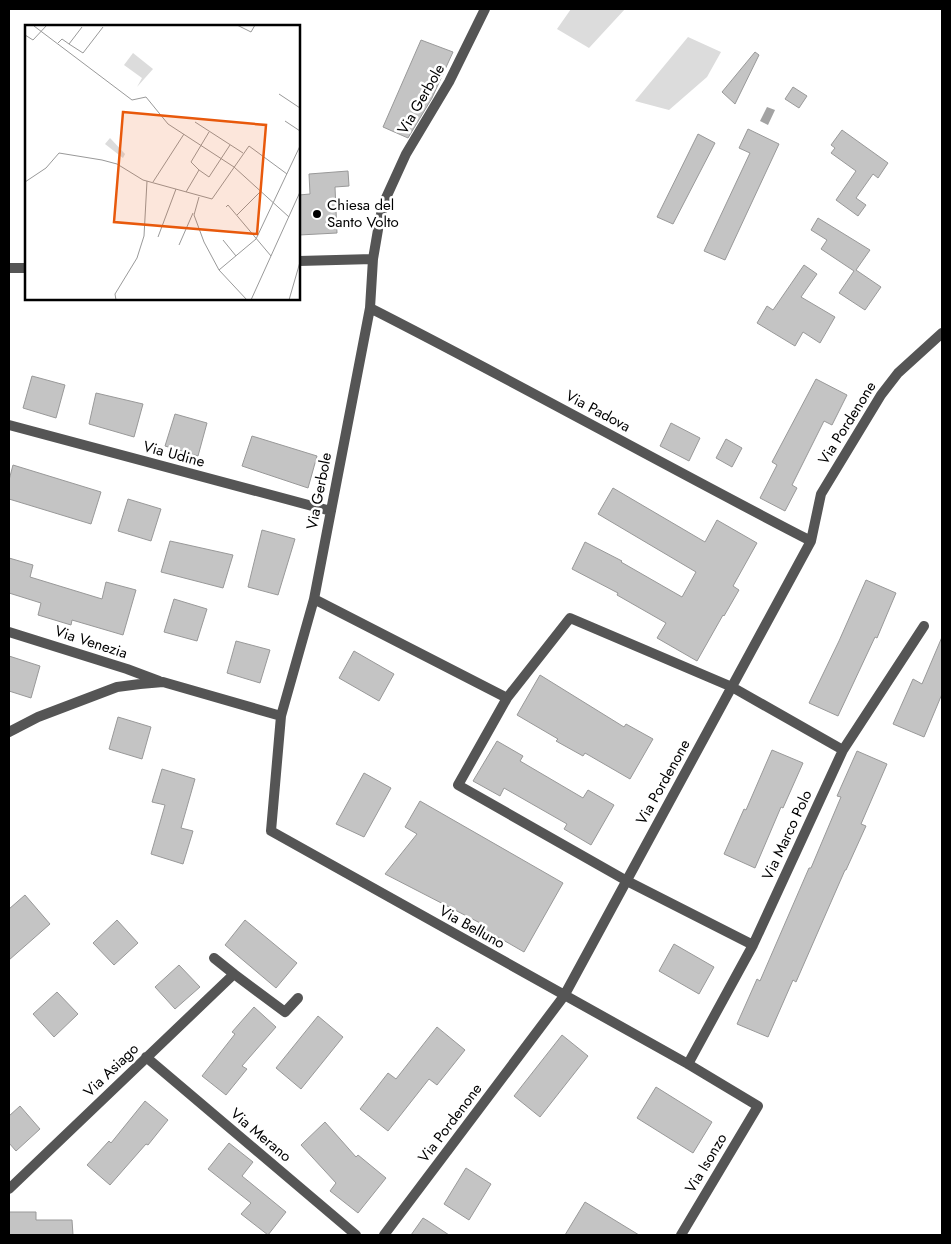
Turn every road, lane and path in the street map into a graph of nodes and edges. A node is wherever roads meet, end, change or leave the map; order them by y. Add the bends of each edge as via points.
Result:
1 (484, 9) edge
2 (373, 259) junction
3 (300, 261) edge
4 (9, 268) edge
5 (25, 268) edge
6 (370, 308) junction
7 (942, 333) edge
8 (9, 425) edge
9 (331, 512) junction
10 (811, 541) junction
11 (314, 599) junction
12 (924, 626) dead end
13 (9, 632) edge
14 (163, 682) junction
15 (732, 688) junction
16 (507, 698) junction
17 (281, 716) junction
18 (9, 732) edge
19 (843, 750) junction
20 (627, 880) junction
21 (752, 945) junction
22 (214, 958) dead end
23 (234, 974) junction
24 (564, 996) junction
25 (298, 998) dead end
26 (146, 1057) junction
27 (688, 1064) junction
28 (758, 1106) joint
29 (9, 1189) edge
30 (356, 1235) edge
31 (384, 1235) edge
32 (681, 1235) edge

1 - 2 street, Via Gerbole via 449,82 406,154 385,200
2 - 3 street
2 - 6 street, Via Gerbole
4 - 5 street
6 - 9 street, Via Gerbole
6 - 10 street, Via Padova
7 - 10 street, Via Pordenone via 898,373 881,395 821,494
8 - 9 street, Via Udine
9 - 11 street, Via Gerbole
10 - 15 street, Via Pordenone
11 - 16 street
11 - 17 street, Via Gerbole
12 - 19 street, Via Marco Polo
13 - 14 street, Via Venezia
14 - 17 street
14 - 18 street via 116,686
15 - 16 street via 570,618
15 - 19 street
15 - 20 street, Via Pordenone
16 - 20 street via 458,785
17 - 24 street, Via Belluno via 271,831
19 - 21 street, Via Marco Polo
20 - 21 street
20 - 24 street, Via Pordenone
21 - 27 street, Via Marco Polo
22 - 23 street
23 - 25 street via 285,1012
23 - 26 street, Via Asiago
24 - 27 street, Via Belluno
24 - 31 street, Via Pordenone
26 - 29 street, Via Asiago
26 - 30 street, Via Merano
27 - 28 street, Via Belluno
28 - 32 street, Via Isonzo

